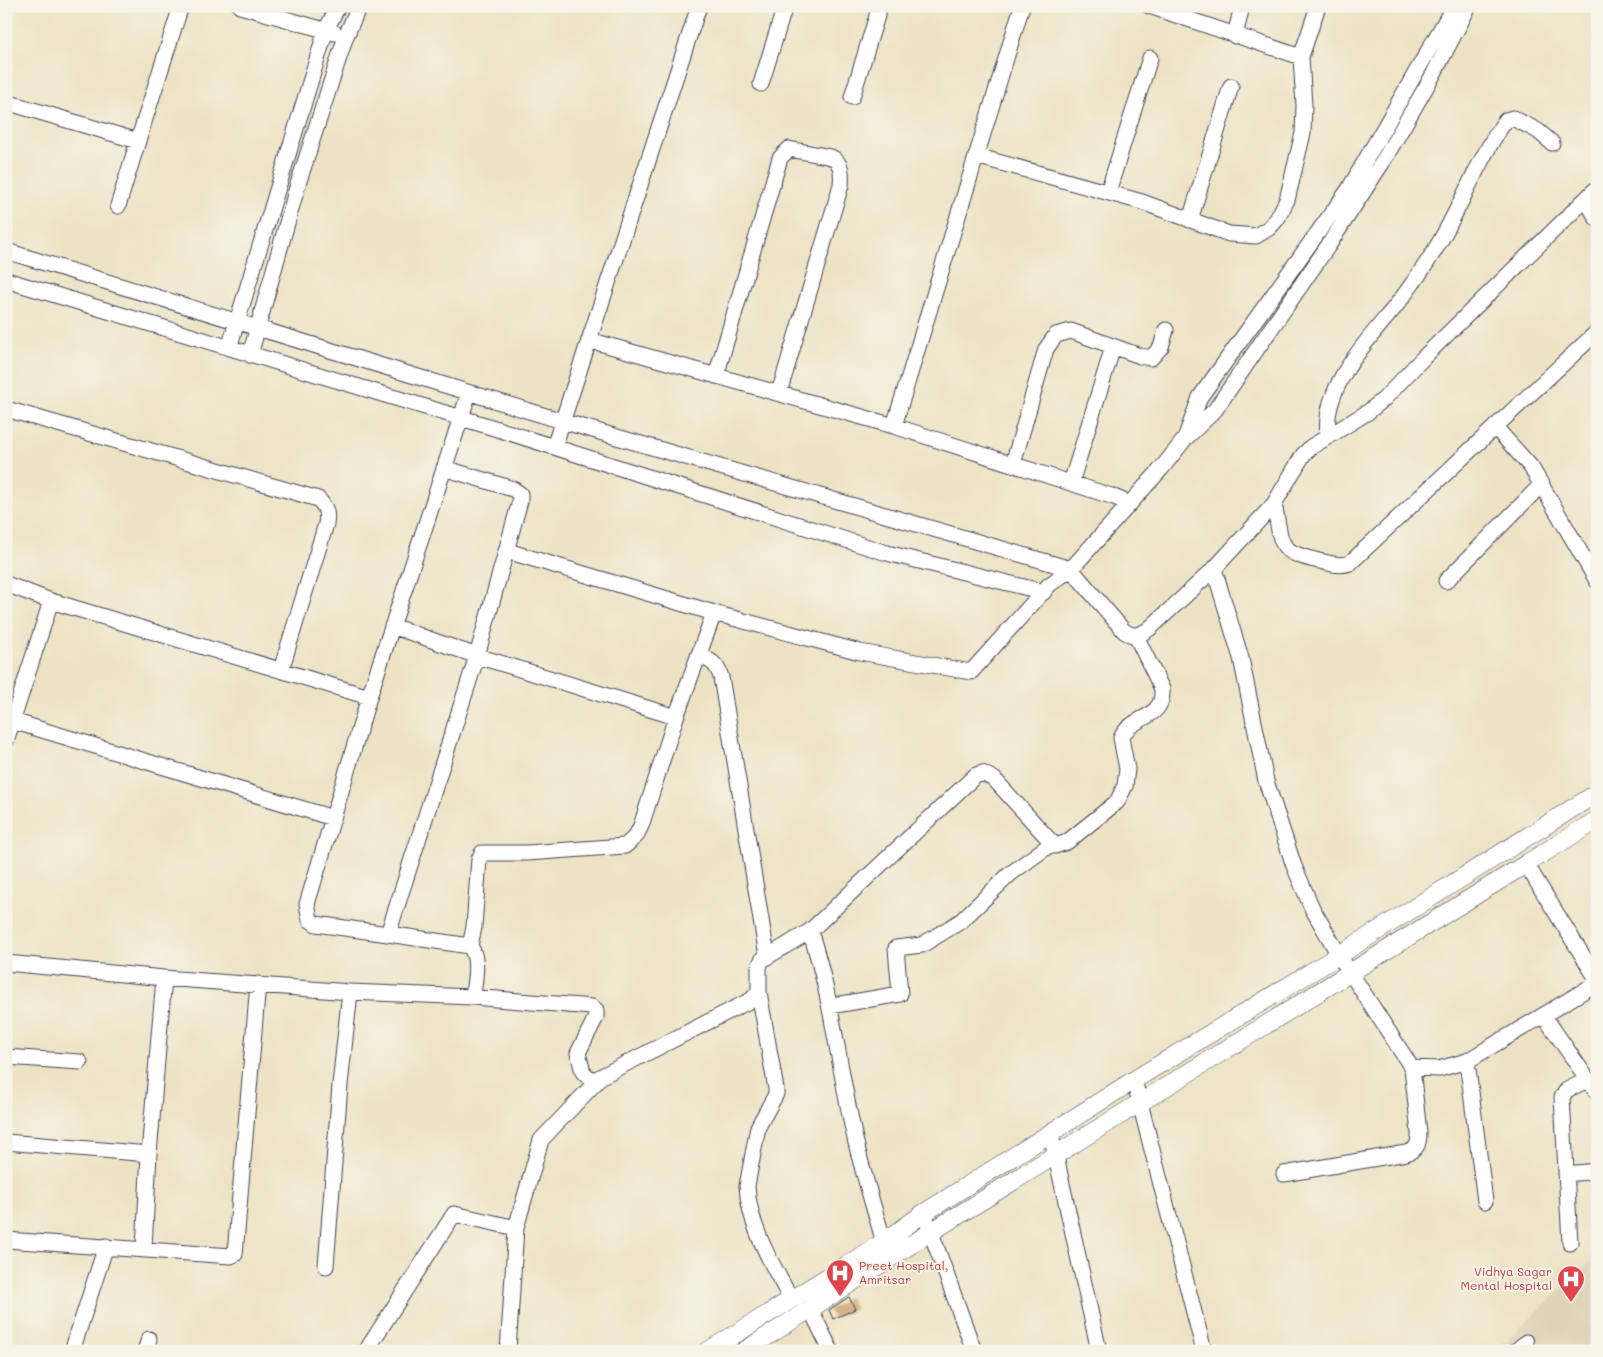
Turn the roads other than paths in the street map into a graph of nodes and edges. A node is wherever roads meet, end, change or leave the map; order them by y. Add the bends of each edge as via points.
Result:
1 (181, 6) edge
2 (240, 6) edge
3 (338, 6) edge
4 (359, 6) edge
5 (699, 6) edge
6 (785, 6) edge
7 (880, 6) edge
8 (1022, 6) edge
9 (1149, 6) edge
10 (1242, 6) edge
11 (1318, 6) edge
12 (1454, 6) edge
13 (1469, 6) edge
14 (326, 30) junction
15 (346, 36) junction
16 (1234, 36) junction
17 (1301, 57) junction
18 (1150, 58) dead end
19 (761, 84) dead end
20 (1231, 86) dead end
21 (852, 97) dead end
22 (6, 102) edge
23 (138, 141) junction
24 (1552, 143) dead end
25 (976, 156) junction
26 (1597, 188) edge
27 (1108, 192) junction
28 (1586, 199) junction
29 (118, 206) dead end
30 (1597, 219) edge
31 (1190, 220) junction
32 (6, 251) edge
33 (6, 280) edge
34 (238, 322) junction
35 (256, 328) junction
36 (1166, 330) dead end
37 (1597, 332) edge
38 (589, 340) junction
39 (1113, 347) junction
40 (229, 348) junction
41 (250, 355) junction
42 (716, 376) junction
43 (469, 393) junction
44 (779, 393) junction
45 (6, 409) edge
46 (460, 419) junction
47 (562, 421) junction
48 (894, 426) junction
49 (1495, 427) junction
50 (1328, 435) junction
51 (1184, 440) junction
52 (554, 447) junction
53 (1013, 464) junction
54 (444, 468) junction
55 (1071, 483) junction
56 (1542, 484) junction
57 (1130, 504) junction
58 (1274, 504) junction
59 (507, 551) junction
60 (1071, 569) junction
61 (1214, 569) junction
62 (1446, 581) dead end
63 (1597, 581) edge
64 (6, 584) edge
65 (1044, 592) junction
66 (51, 601) junction
67 (714, 614) junction
68 (392, 626) junction
69 (1136, 636) junction
70 (477, 656) junction
71 (699, 656) junction
72 (281, 670) junction
73 (369, 697) junction
74 (676, 717) junction
75 (10, 720) edge
76 (6, 741) edge
77 (1597, 793) edge
78 (333, 818) junction
79 (1597, 820) edge
80 (1051, 844) junction
81 (1526, 864) junction
82 (810, 931) junction
83 (388, 934) junction
84 (470, 946) junction
85 (1339, 955) junction
86 (767, 956) junction
87 (6, 963) edge
88 (1350, 973) junction
89 (164, 978) junction
90 (1597, 979) edge
91 (1597, 983) edge
92 (258, 984) junction
93 (350, 992) junction
94 (759, 992) junction
95 (472, 997) junction
96 (830, 1006) junction
97 (1544, 1016) junction
98 (6, 1057) edge
99 (1468, 1061) junction
100 (80, 1062) dead end
101 (1412, 1068) junction
102 (600, 1079) junction
103 (1134, 1080) junction
104 (1587, 1080) junction
105 (1597, 1093) edge
106 (1140, 1102) junction
107 (1052, 1134) junction
108 (6, 1142) edge
109 (149, 1154) junction
110 (1056, 1155) junction
111 (1597, 1171) edge
112 (1284, 1174) dead end
113 (1566, 1174) junction
114 (1485, 1201) dead end
115 (924, 1213) junction
116 (516, 1228) junction
117 (931, 1232) junction
118 (6, 1240) edge
119 (884, 1242) junction
120 (1570, 1243) dead end
121 (106, 1246) junction
122 (144, 1248) junction
123 (326, 1266) dead end
124 (791, 1299) junction
125 (810, 1308) junction
126 (72, 1351) edge
127 (366, 1351) edge
128 (508, 1351) edge
129 (708, 1351) edge
130 (744, 1351) edge
131 (831, 1351) edge
132 (974, 1351) edge
133 (1099, 1351) edge
134 (1204, 1351) edge

1 - 23 street
2 - 14 street
3 - 14 street
4 - 15 street
5 - 38 street
6 - 19 street
7 - 21 street
8 - 25 street
9 - 16 street
10 - 16 street
11 - 17 street
12 - 51 street via 1349,189 1200,397
13 - 51 street via 1434,75 1328,246 1215,410
14 - 15 street
14 - 34 street
15 - 35 street
16 - 17 street
17 - 31 street via 1303,132 1287,200 1277,219 1256,236 1228,234
18 - 27 street
20 - 31 street
22 - 23 street
23 - 29 street
24 - 50 street via 1538,131 1513,118 1500,127 1427,263 1358,351 1345,373 1329,413
25 - 27 street
25 - 48 street
26 - 28 street
27 - 31 street
28 - 30 street
28 - 50 street via 1384,399
32 - 34 street
33 - 40 street
34 - 35 street
34 - 40 street
35 - 41 street
35 - 43 street
36 - 39 street via 1158,353 1151,358
37 - 49 street
38 - 42 street
38 - 47 street
39 - 53 street via 1071,331 1060,333 1049,343
39 - 55 street
40 - 41 street
41 - 46 street
42 - 44 street
42 - 44 street via 780,158 788,150 830,157 835,159 842,173 841,185
43 - 46 street
43 - 47 street
44 - 48 street
45 - 72 street via 318,499 324,504 328,517
46 - 52 street
46 - 54 street
47 - 52 street
47 - 60 street
48 - 53 street
49 - 56 street
49 - 58 street via 1350,563 1339,565 1289,552 1283,544
50 - 58 street via 1304,455
51 - 57 street
52 - 65 street via 887,554
53 - 55 street
54 - 59 street via 520,494
54 - 68 street
55 - 57 street
56 - 62 street
56 - 63 street
57 - 60 street
58 - 61 street
59 - 67 street
59 - 70 street
60 - 65 street
60 - 69 street via 1124,632
61 - 69 street via 1149,629
61 - 85 street via 1241,658 1266,781 1280,828 1312,908
64 - 66 street
65 - 67 street via 971,672 860,652
66 - 72 street
66 - 75 street
67 - 71 street
68 - 70 street
68 - 73 street
69 - 80 street via 1162,689 1161,704 1130,725 1121,738 1127,769 1125,786 1117,802 1067,842
70 - 74 street
70 - 83 street
71 - 74 street
71 - 86 street via 716,665 720,677
72 - 73 street
73 - 78 street
74 - 84 street via 641,826 631,842 625,846 568,851 482,853
75 - 76 street
75 - 78 street
77 - 85 street
78 - 83 street via 307,904 310,920 316,924
79 - 81 street
80 - 82 street via 994,779 982,773 970,780
80 - 96 street via 1010,874 961,922 922,945 896,948 900,994
81 - 88 street
81 - 90 street
82 - 86 street
82 - 96 street
83 - 84 street
84 - 95 street via 476,961
85 - 88 street
85 - 103 street
86 - 94 street via 759,964
87 - 89 street
88 - 101 street
88 - 106 street
89 - 92 street
89 - 109 street
91 - 97 street
92 - 93 street
92 - 122 street via 235,1254
93 - 95 street
93 - 123 street
94 - 102 street via 751,1000
94 - 124 street via 776,1094 758,1127 747,1195 758,1232
95 - 102 street via 592,1007 596,1010 596,1017 578,1053 586,1076 592,1081
96 - 119 street via 856,1142
97 - 99 street
97 - 104 street
98 - 100 street
99 - 101 street via 1440,1069
99 - 114 street
101 - 112 street via 1419,1133 1415,1149
102 - 116 street via 541,1140
103 - 106 street
103 - 107 street
104 - 105 street
104 - 113 street via 1562,1096
106 - 110 street
106 - 134 street
107 - 110 street
107 - 115 street
108 - 109 street
109 - 122 street
110 - 117 street
110 - 133 street
111 - 113 street
113 - 120 street
115 - 117 street
115 - 119 street
116 - 127 street via 454,1214
116 - 128 street
117 - 125 street
117 - 132 street
118 - 121 street
119 - 124 street
121 - 122 street
121 - 126 street
124 - 129 street
125 - 130 street
125 - 131 street

